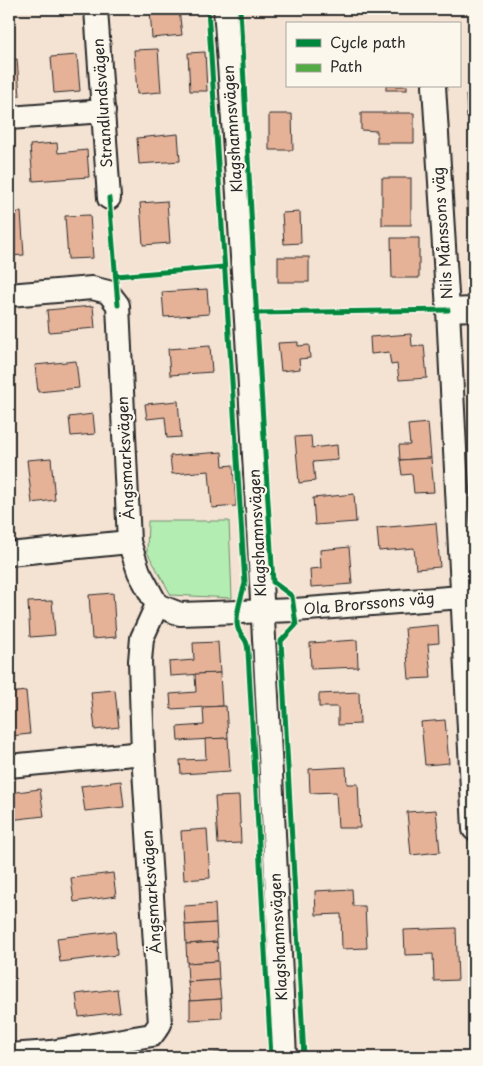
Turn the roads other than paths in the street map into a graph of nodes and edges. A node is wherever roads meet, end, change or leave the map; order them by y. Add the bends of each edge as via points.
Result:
1 (96, 9) edge
2 (225, 9) edge
3 (434, 88) edge
4 (104, 111) junction
5 (9, 118) edge
6 (109, 198) dead end
7 (9, 295) edge
8 (474, 309) edge
9 (448, 310) junction
10 (130, 542) junction
11 (9, 554) edge
12 (468, 596) edge
13 (158, 605) junction
14 (263, 611) junction
15 (142, 752) junction
16 (9, 766) edge
17 (474, 829) edge
18 (9, 1055) edge
19 (286, 1057) edge

1 - 4 street, Strandlundsvägen
2 - 14 street, Klagshamnsvägen
3 - 9 street, Nils Månssons väg
4 - 5 street
4 - 6 street, Strandlundsvägen
7 - 10 street, Ängsmarksvägen via 92,288 108,292 118,305
8 - 9 street
9 - 12 street, Nils Månssons väg
10 - 11 street
10 - 13 street, Ängsmarksvägen via 139,572
12 - 14 street, Ola Brorssons väg
12 - 17 street, Nils Månssons väg
13 - 14 street via 180,614
13 - 15 street, Ängsmarksvägen via 142,638
14 - 19 street, Klagshamnsvägen
15 - 16 street
15 - 18 street, Ängsmarksvägen via 160,1024 152,1036 51,1052

